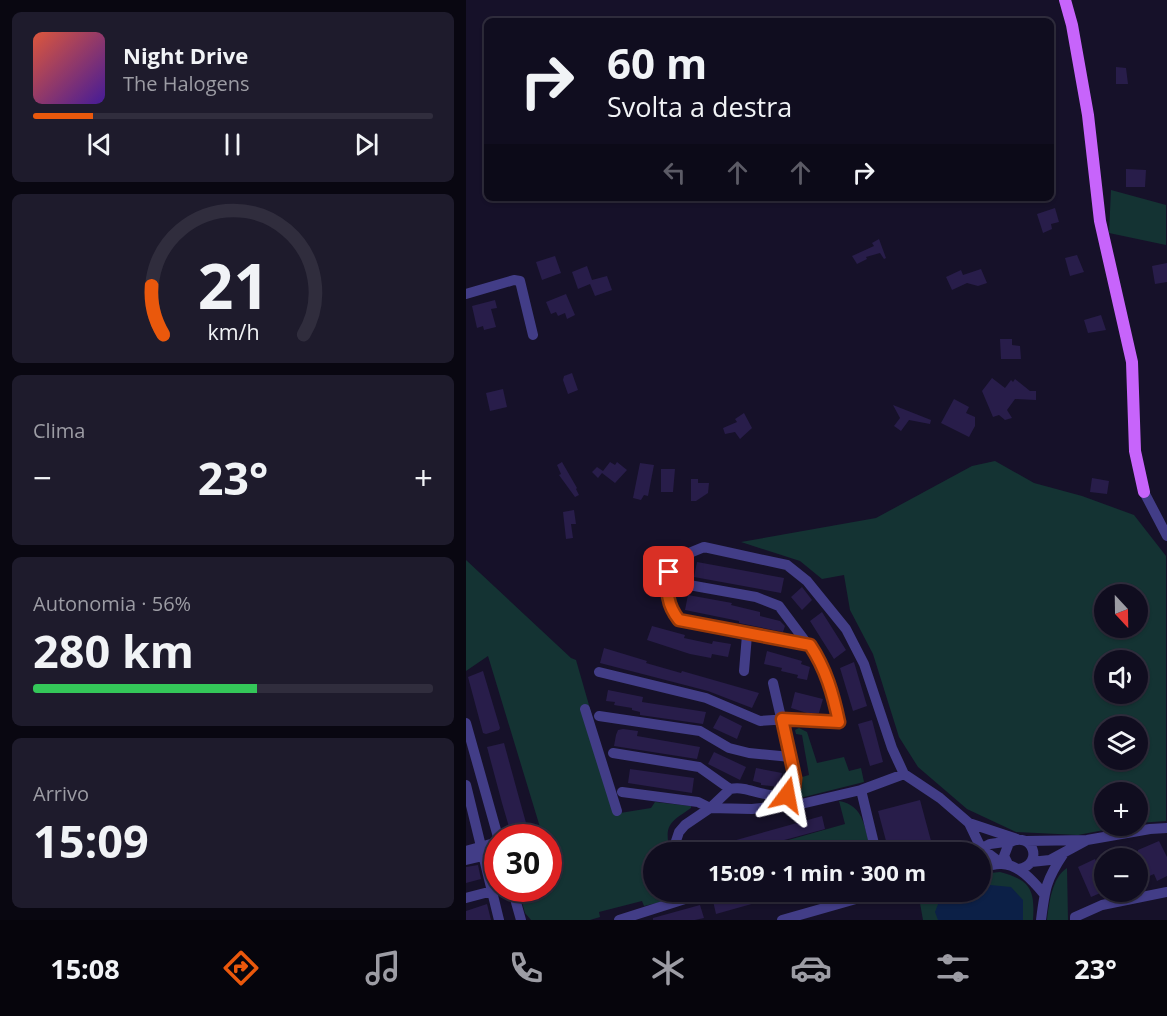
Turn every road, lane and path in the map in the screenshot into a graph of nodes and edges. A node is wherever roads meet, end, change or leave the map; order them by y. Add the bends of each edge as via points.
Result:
1 (1065, 0) edge
2 (466, 294) edge
3 (533, 335) dead end
4 (1144, 492) joint
5 (1166, 536) edge
6 (689, 585) dead end
7 (747, 635) junction
8 (810, 645) junction
9 (744, 671) dead end
10 (599, 672) dead end
11 (773, 683) dead end
12 (585, 709) dead end
13 (599, 716) dead end
14 (782, 719) junction
15 (466, 723) edge
16 (613, 753) dead end
17 (791, 757) junction
18 (904, 774) junction
19 (481, 775) junction
20 (466, 779) edge
21 (466, 784) edge
22 (730, 789) junction
23 (861, 790) junction
24 (622, 792) dead end
25 (710, 808) junction
26 (617, 811) dead end
27 (969, 823) junction
28 (494, 824) edge
29 (1166, 828) edge
30 (1087, 840) junction
31 (676, 842) edge
32 (874, 842) edge
33 (975, 842) edge
34 (1022, 842) junction
35 (991, 844) edge
36 (466, 851) edge
37 (482, 851) junction
38 (1064, 853) junction
39 (991, 857) edge
40 (484, 859) edge
41 (466, 860) edge
42 (1036, 861) junction
43 (1004, 864) junction
44 (991, 866) edge
45 (1019, 869) junction
46 (1049, 875) junction
47 (1166, 892) edge
48 (484, 893) edge
49 (1044, 894) junction
50 (466, 898) edge
51 (495, 902) edge
52 (516, 902) edge
53 (676, 902) edge
54 (845, 902) edge
55 (499, 920) edge
56 (521, 920) edge
57 (619, 920) edge
58 (782, 920) edge
59 (1041, 920) edge
60 (1075, 920) edge

1 - 4 main road via 1088,115 1100,221 1132,362 1135,451
2 - 3 street via 520,281
4 - 5 street
6 - 8 street via 756,597 779,606
7 - 8 street
7 - 9 street
7 - 18 street via 679,620 670,609 666,589 669,572 682,556 704,547 787,565 807,581 846,629 864,664
8 - 14 street via 829,682 839,722
10 - 14 street via 706,698 760,721
11 - 14 street
12 - 26 street
13 - 17 street via 700,731 729,748
14 - 17 street
15 - 19 street
16 - 22 street via 699,767
17 - 22 street via 795,783 787,795
18 - 23 street
18 - 27 street
19 - 20 street
19 - 28 street
21 - 37 street
22 - 25 street
23 - 25 street via 801,804
23 - 32 street
24 - 25 street via 698,802
25 - 31 street via 685,825
27 - 33 street
27 - 34 street
29 - 30 street
30 - 34 street
30 - 38 street
34 - 35 street
34 - 42 street
34 - 43 street via 1004,851
36 - 37 street
37 - 40 street
37 - 41 street
38 - 42 street
38 - 46 street
39 - 43 street
42 - 45 street
42 - 46 street
43 - 44 street
43 - 45 street
45 - 49 street
46 - 49 street
47 - 60 street via 1102,905
48 - 50 street
49 - 59 street
51 - 55 street
52 - 56 street
53 - 57 street
54 - 58 street

